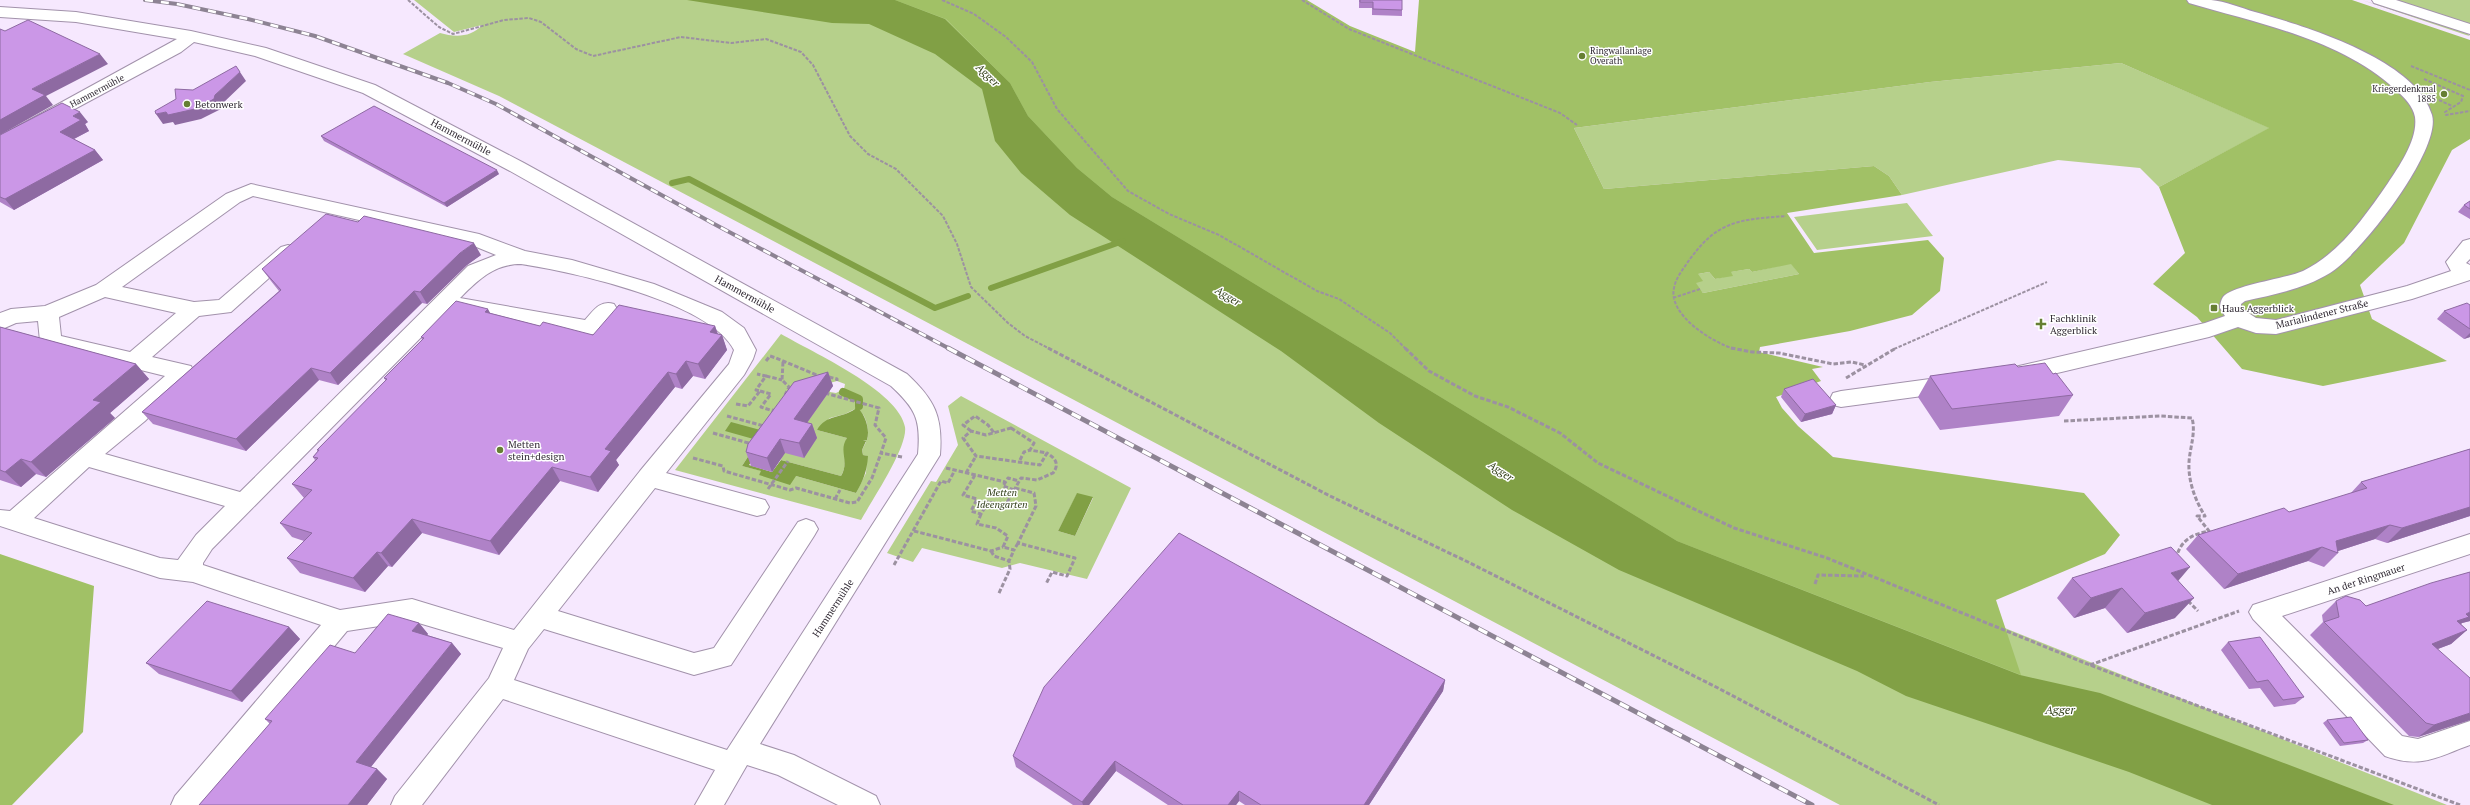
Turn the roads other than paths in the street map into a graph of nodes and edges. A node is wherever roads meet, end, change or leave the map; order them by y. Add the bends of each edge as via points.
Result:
1 (2195, 0) edge
2 (2380, 0) edge
3 (0, 12) edge
4 (2470, 29) edge
5 (191, 36) junction
6 (0, 143) edge
7 (338, 210) junction
8 (320, 225) edge
9 (302, 240) edge
10 (2470, 246) edge
11 (520, 257) junction
12 (2467, 274) edge
13 (103, 290) junction
14 (442, 302) junction
15 (194, 309) junction
16 (607, 310) dead end
17 (48, 313) junction
18 (2239, 318) junction
19 (0, 323) edge
20 (134, 360) junction
21 (1996, 377) edge
22 (1973, 381) edge
23 (1841, 399) dead end
24 (85, 457) junction
25 (648, 477) junction
26 (244, 502) junction
27 (756, 506) dead end
28 (7, 519) edge
29 (806, 529) dead end
30 (2470, 544) edge
31 (193, 572) junction
32 (538, 616) junction
33 (340, 621) junction
34 (519, 642) junction
35 (498, 686) junction
36 (2470, 733) edge
37 (737, 757) junction
38 (185, 805) edge
39 (405, 805) edge
40 (710, 805) edge
41 (866, 805) edge

1 - 18 street via 2317,38 2383,67 2416,99 2424,116 2424,128 2409,164 2376,214 2350,247 2335,261 2317,272 2294,282 2238,296 2231,301 2230,308
2 - 4 street
3 - 5 street, Hammermühle via 76,17
5 - 6 street, Hammermühle via 175,48
5 - 37 street, Hammermühle via 260,52 369,89 518,167 899,380 920,399 932,428 928,456
7 - 8 street
7 - 11 street via 479,241
7 - 13 street via 251,190 233,198
9 - 15 street via 224,307
10 - 12 street via 2456,262
11 - 14 street via 499,260 475,271
11 - 25 street via 588,271 655,291 705,310 726,323 740,336 745,350 742,360
12 - 18 street, Marialindener Straße via 2412,292 2276,327 2259,326
13 - 15 street
13 - 17 street
14 - 16 street via 590,328
14 - 26 street
15 - 20 street
17 - 19 street via 11,316
17 - 20 street via 51,340
18 - 21 street via 2209,330 2028,372
20 - 24 street via 183,372 137,415
22 - 23 street
24 - 26 street
24 - 28 street
25 - 27 street
25 - 32 street
26 - 31 street via 204,542 190,561
28 - 31 street via 160,568
29 - 32 street via 722,657 694,664
30 - 36 street, An der Ringmauer via 2262,612 2395,747 2418,751
31 - 33 street
32 - 34 street
33 - 34 street via 412,610
33 - 38 street
34 - 35 street
35 - 37 street
35 - 39 street
37 - 40 street, Hammermühle
37 - 41 street via 784,764

